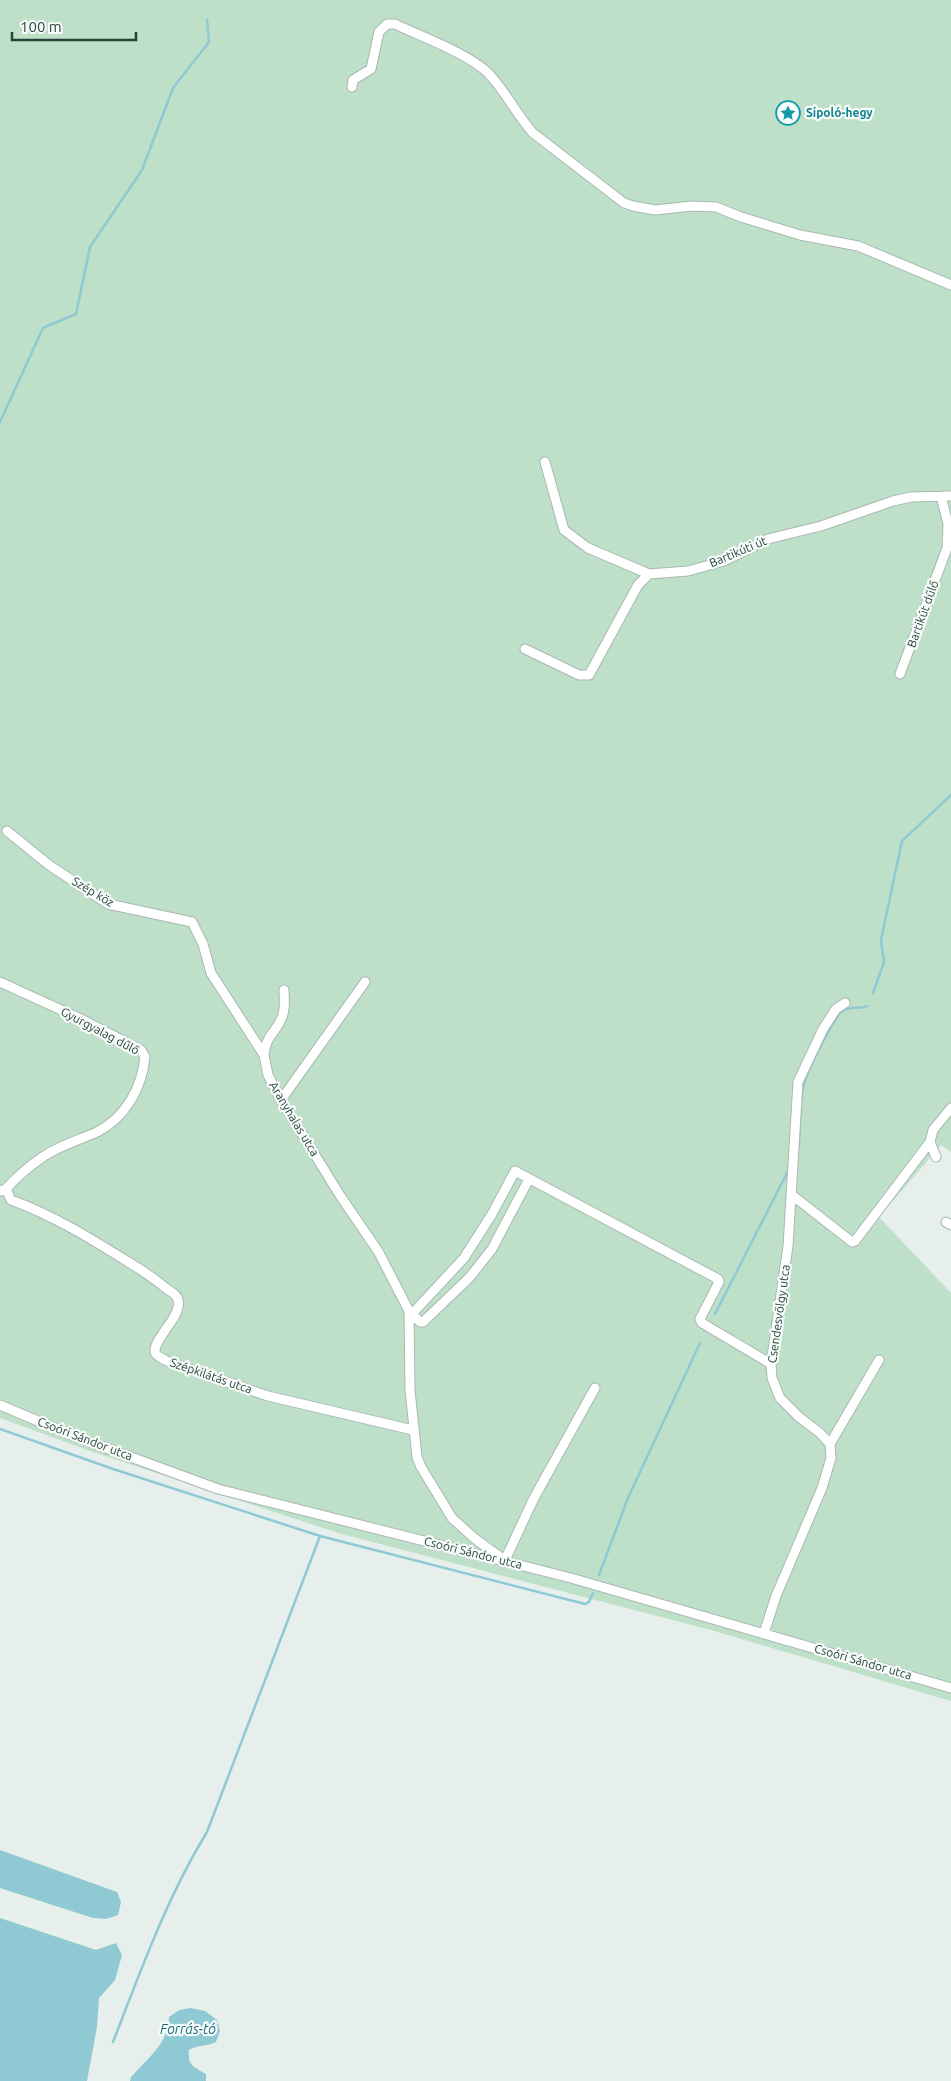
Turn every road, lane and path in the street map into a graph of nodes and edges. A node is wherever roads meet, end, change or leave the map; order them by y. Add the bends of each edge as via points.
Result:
1 (352, 87) dead end
2 (951, 285) edge
3 (545, 462) dead end
4 (941, 496) junction
5 (951, 496) edge
6 (649, 574) junction
7 (525, 648) dead end
8 (900, 674) dead end
9 (7, 831) dead end
10 (192, 922) joint
11 (0, 982) edge
12 (365, 982) dead end
13 (284, 990) dead end
14 (845, 1002) dead end
15 (264, 1055) junction
16 (280, 1100) junction
17 (951, 1108) edge
18 (930, 1142) junction
19 (936, 1157) dead end
20 (529, 1178) junction
21 (3, 1190) edge
22 (792, 1195) junction
23 (411, 1313) junction
24 (879, 1360) dead end
25 (771, 1364) junction
26 (595, 1388) dead end
27 (0, 1406) edge
28 (413, 1430) junction
29 (830, 1444) junction
30 (505, 1560) junction
31 (764, 1633) junction
32 (951, 1688) edge

1 - 2 street via 353,80 371,69 379,32 387,24 396,24 461,55 486,72 533,133 624,203 655,210 716,207 800,235 858,246
3 - 6 street via 564,530 588,548
4 - 5 street, Bartikúti út
4 - 6 street, Bartikúti út via 893,501 821,526 768,539 724,561 688,571
4 - 8 street, Bartikút dűlő via 948,524 947,548
6 - 7 street via 638,584 589,675 579,676
9 - 10 street, Szép köz via 49,865 108,904
10 - 15 street, Aranyhalas utca via 203,944 210,973
11 - 21 street, Gyurgyalag dűlő via 141,1050 145,1057 136,1095 117,1117 98,1131 44,1156
12 - 16 street
13 - 15 street via 285,1009 268,1037
14 - 22 street, Csendesvölgy utca via 822,1029 798,1082
15 - 16 street, Aranyhalas utca via 268,1075
16 - 23 street, Aranyhalas utca via 378,1251
17 - 18 street via 933,1130
18 - 19 street
18 - 22 street via 855,1241 852,1242
20 - 23 street via 515,1171 464,1258
20 - 23 street via 492,1249 470,1278 423,1322
20 - 25 street via 718,1279 700,1319 702,1324
21 - 28 street, Szépkilátás utca via 11,1200 70,1226 176,1295 176,1312 156,1345 156,1355 268,1396
22 - 25 street, Csendesvölgy utca via 781,1308
23 - 28 street, Aranyhalas utca
24 - 29 street
25 - 29 street, Csendesvölgy utca via 772,1378 780,1398
26 - 30 street via 534,1498
27 - 30 street, Csoóri Sándor utca via 218,1489
28 - 30 street, Aranyhalas utca via 421,1467 452,1518
29 - 31 street via 829,1467
30 - 31 street, Csoóri Sándor utca
31 - 32 street, Csoóri Sándor utca

